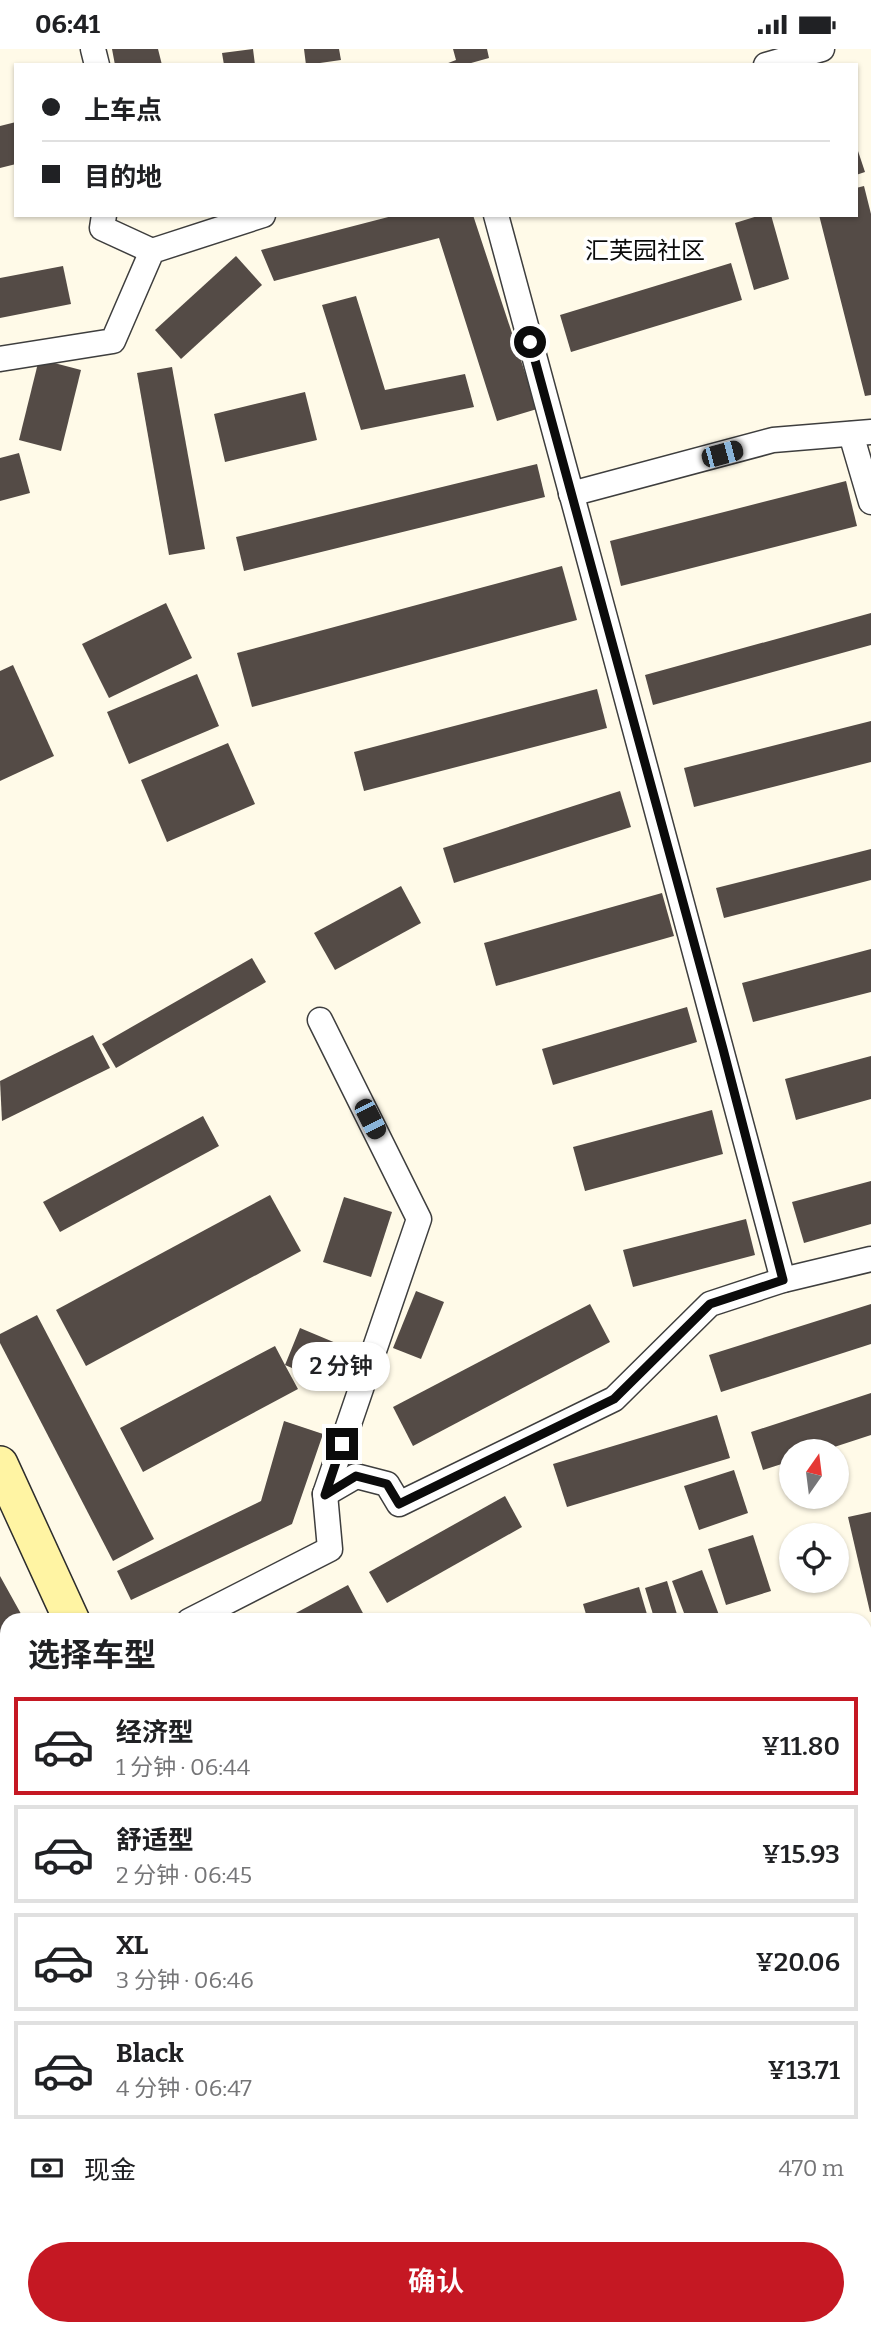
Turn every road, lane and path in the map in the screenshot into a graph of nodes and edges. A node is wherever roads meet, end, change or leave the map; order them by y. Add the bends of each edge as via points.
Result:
1 (822, 49) edge
2 (773, 63) edge
3 (104, 217) edge
4 (257, 217) edge
5 (497, 217) edge
6 (152, 251) junction
7 (0, 359) edge
8 (861, 433) edge
9 (571, 495) junction
10 (871, 502) edge
11 (320, 1020) dead end
12 (871, 1259) edge
13 (783, 1280) junction
14 (0, 1464) edge
15 (325, 1495) junction
16 (68, 1613) edge
17 (205, 1613) edge

1 - 2 street
3 - 6 street via 102,228
4 - 6 street
5 - 9 street
6 - 7 street via 113,341
8 - 9 street via 773,440
8 - 10 street
9 - 13 street
11 - 15 street via 419,1219
12 - 13 street
13 - 15 street via 710,1304 614,1399 399,1504 387,1484 356,1476
14 - 16 street
15 - 17 street via 330,1549

